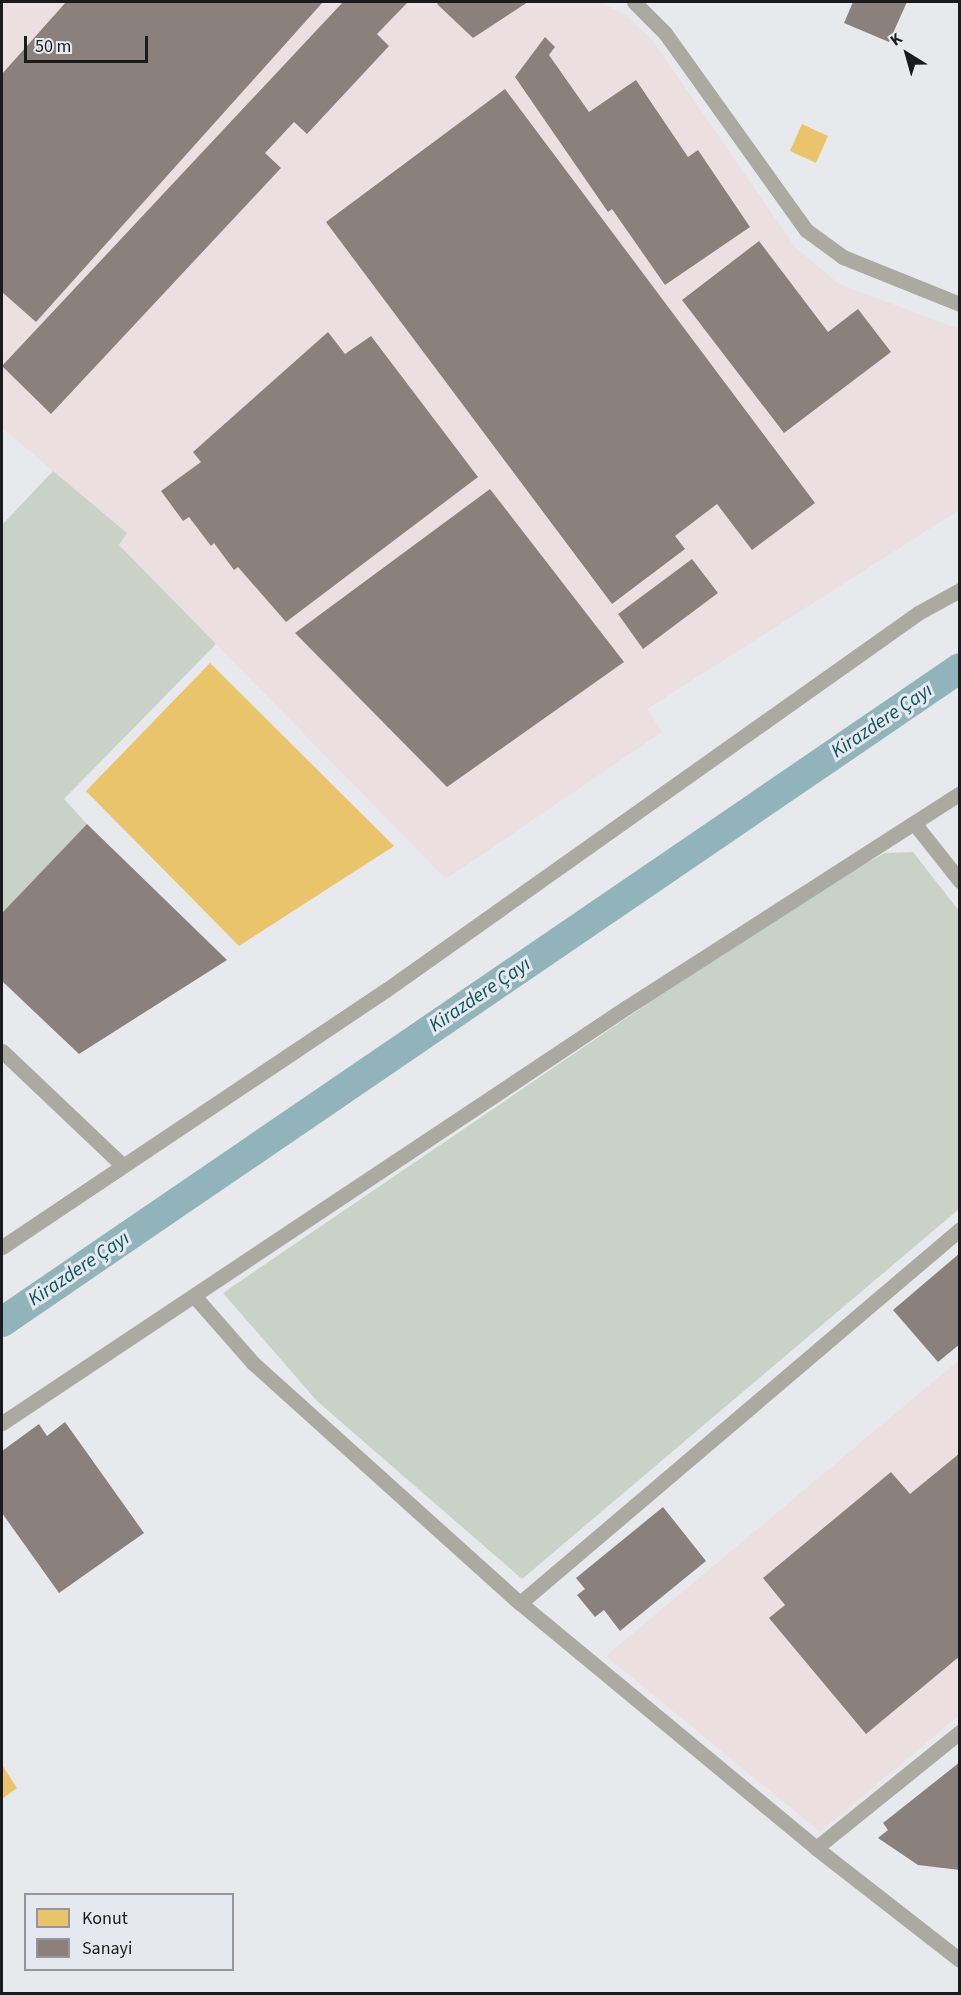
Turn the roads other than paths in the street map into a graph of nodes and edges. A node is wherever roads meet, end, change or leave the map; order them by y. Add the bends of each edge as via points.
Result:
1 (634, 2) edge
2 (960, 304) edge
3 (960, 590) edge
4 (960, 793) edge
5 (914, 823) junction
6 (960, 881) edge
7 (2, 1051) edge
8 (122, 1165) junction
9 (960, 1229) edge
10 (2, 1247) edge
11 (195, 1297) junction
12 (2, 1423) edge
13 (520, 1603) junction
14 (960, 1732) edge
15 (816, 1848) junction
16 (960, 1960) edge

1 - 2 street via 665,33 806,230 843,257
3 - 8 street via 918,614 386,990
4 - 5 street
5 - 6 street
5 - 11 street via 627,1006
7 - 8 street
8 - 10 street
9 - 13 street
11 - 12 street
11 - 13 street via 276,1385
13 - 15 street
14 - 15 street
15 - 16 street

